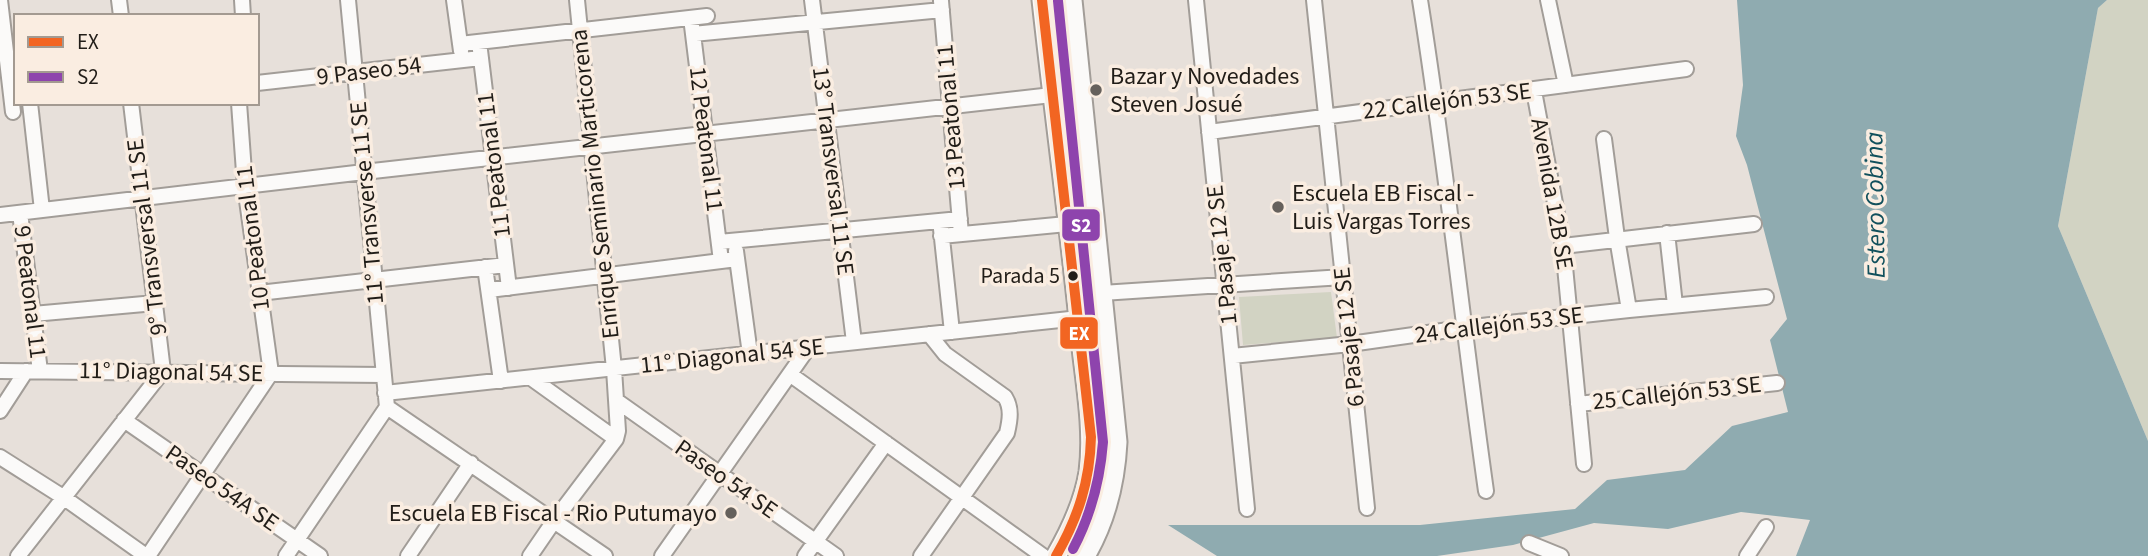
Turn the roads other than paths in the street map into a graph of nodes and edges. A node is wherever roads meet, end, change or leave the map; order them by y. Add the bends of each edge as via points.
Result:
1 (0, 0) edge
2 (348, 0) edge
3 (454, 0) edge
4 (577, 0) edge
5 (705, 0) edge
6 (812, 0) edge
7 (1041, 0) edge
8 (1072, 0) edge
9 (1196, 0) edge
10 (1314, 0) edge
11 (1420, 0) edge
12 (1548, 0) edge
13 (942, 5) edge
14 (915, 6) edge
15 (706, 16) junction
16 (691, 18) junction
17 (815, 22) junction
18 (580, 30) junction
19 (701, 33) junction
20 (479, 42) junction
21 (460, 44) junction
22 (481, 58) junction
23 (462, 60) junction
24 (1686, 69) dead end
25 (355, 74) junction
26 (259, 83) edge
27 (1566, 85) junction
28 (1534, 90) junction
29 (14, 93) edge
30 (1052, 95) junction
31 (1436, 101) junction
32 (131, 105) edge
33 (239, 105) edge
34 (951, 105) junction
35 (31, 107) edge
36 (7, 113) edge
37 (1326, 117) junction
38 (827, 120) junction
39 (1209, 132) junction
40 (706, 134) junction
41 (1604, 139) dead end
42 (592, 148) junction
43 (494, 158) junction
44 (364, 172) junction
45 (245, 186) junction
46 (143, 198) junction
47 (42, 210) junction
48 (20, 213) junction
49 (0, 215) edge
50 (960, 219) junction
51 (940, 220) junction
52 (1067, 224) junction
53 (1754, 224) dead end
54 (840, 230) junction
55 (1667, 233) junction
56 (961, 234) junction
57 (942, 236) junction
58 (1617, 238) junction
59 (735, 240) junction
60 (719, 242) junction
61 (1563, 246) junction
62 (737, 259) junction
63 (722, 261) junction
64 (506, 265) junction
65 (485, 267) junction
66 (604, 275) junction
67 (1343, 277) junction
68 (374, 280) junction
69 (1225, 285) junction
70 (509, 288) junction
71 (488, 290) junction
72 (259, 293) junction
73 (1102, 293) junction
74 (1766, 297) dead end
75 (155, 303) junction
76 (1675, 305) junction
77 (1629, 310) junction
78 (33, 314) junction
79 (1571, 316) junction
80 (1079, 318) junction
81 (1463, 328) junction
82 (952, 332) junction
83 (929, 334) junction
84 (854, 342) junction
85 (1350, 344) junction
86 (808, 348) junction
87 (750, 354) junction
88 (1232, 356) junction
89 (614, 369) junction
90 (0, 371) edge
91 (33, 371) junction
92 (163, 371) junction
93 (271, 373) junction
94 (384, 375) junction
95 (791, 375) junction
96 (531, 377) junction
97 (501, 381) junction
98 (1777, 383) dead end
99 (386, 400) junction
100 (617, 401) junction
101 (1578, 404) junction
102 (0, 411) edge
103 (124, 420) junction
104 (616, 439) junction
105 (886, 443) junction
106 (0, 457) edge
107 (471, 463) junction
108 (1584, 464) dead end
109 (202, 475) junction
110 (720, 475) junction
111 (1486, 491) dead end
112 (63, 497) junction
113 (962, 498) junction
114 (1367, 508) dead end
115 (1247, 509) dead end
116 (554, 521) junction
117 (1766, 527) dead end
118 (297, 540) junction
119 (815, 542) junction
120 (1529, 543) dead end
121 (18, 556) edge
122 (147, 556) edge
123 (286, 556) edge
124 (320, 556) edge
125 (408, 556) edge
126 (530, 556) edge
127 (605, 556) edge
128 (662, 556) edge
129 (805, 556) edge
130 (836, 556) edge
131 (921, 556) edge
132 (1043, 556) edge
133 (1056, 556) edge
134 (1085, 556) edge
135 (1561, 556) edge
136 (1747, 556) edge

1 - 29 street
2 - 25 street, 11° Transverse 11 SE
3 - 21 street, 11 Peatonal 11
4 - 18 street, Enrique Seminario Marticorena
5 - 15 street, 12 Peatonal 11
6 - 17 street, 13° Transversal 11 SE
7 - 30 main road
8 - 73 main road
9 - 39 street, 1 Pasaje 12 SE
10 - 37 street, 6 Pasaje 12 SE
11 - 31 street
12 - 27 street, Avenida 12B SE
13 - 14 street
13 - 34 street, 13 Peatonal 11
14 - 17 street
15 - 16 street
15 - 19 street, 12 Peatonal 11
16 - 18 street
16 - 19 street, 12 Peatonal 11
17 - 19 street
17 - 38 street, 13° Transversal 11 SE
18 - 20 street
18 - 42 street, Enrique Seminario Marticorena
19 - 40 street, 12 Peatonal 11
20 - 21 street
20 - 22 street, 11 Peatonal 11
21 - 23 street, 11 Peatonal 11
22 - 23 street, 9 Paseo 54
22 - 43 street, 11 Peatonal 11
23 - 25 street, 9 Paseo 54
24 - 27 street, 22 Callejón 53 SE
25 - 26 street, 9 Paseo 54
25 - 44 street, 11° Transverse 11 SE
27 - 28 street, 22 Callejón 53 SE
28 - 31 street, 22 Callejón 53 SE
28 - 61 street, Avenida 12B SE
29 - 36 street
30 - 34 street
30 - 52 main road
31 - 37 street, 22 Callejón 53 SE
31 - 81 street
32 - 46 street, 9° Transversal 11 SE
33 - 45 street, 10 Peatonal 11
34 - 38 street
34 - 50 street, 13 Peatonal 11
35 - 36 street
35 - 47 street, 9 Peatonal 11
37 - 39 street, 22 Callejón 53 SE
37 - 67 street, 6 Pasaje 12 SE
38 - 40 street
38 - 54 street, 13° Transversal 11 SE
39 - 69 street, 1 Pasaje 12 SE
40 - 42 street
40 - 60 street, 12 Peatonal 11
41 - 58 street
42 - 43 street
42 - 66 street, Enrique Seminario Marticorena
43 - 44 street
43 - 64 street, 11 Peatonal 11
44 - 45 street
44 - 68 street, 11° Transverse 11 SE
45 - 46 street
45 - 72 street, 10 Peatonal 11
46 - 47 street
46 - 75 street, 9° Transversal 11 SE
47 - 48 street
48 - 49 street
48 - 78 street, 9 Peatonal 11
50 - 51 street
50 - 56 street, 13 Peatonal 11
51 - 54 street
51 - 57 street, 13 Peatonal 11
52 - 56 street
52 - 80 main road
53 - 55 street
54 - 59 street
54 - 84 street, 13° Transversal 11 SE
55 - 58 street
55 - 76 street
56 - 57 street
57 - 82 street, 13 Peatonal 11
58 - 61 street
58 - 77 street
59 - 60 street
59 - 62 street, 12 Peatonal 11
60 - 63 street, 12 Peatonal 11
61 - 79 street, Avenida 12B SE
62 - 63 street
62 - 87 street, 12 Peatonal 11
63 - 66 street
64 - 65 street
64 - 70 street, 11 Peatonal 11
65 - 68 street
65 - 71 street, 11 Peatonal 11
66 - 70 street
66 - 89 street, Enrique Seminario Marticorena
67 - 69 street
67 - 85 street, 6 Pasaje 12 SE
68 - 72 street
68 - 94 street, 11° Transverse 11 SE
69 - 73 street
69 - 88 street, 1 Pasaje 12 SE
70 - 71 street
71 - 97 street, 11 Peatonal 11
72 - 93 street, 10 Peatonal 11
73 - 134 main road via 1116,464 1103,519
74 - 76 street, 24 Callejón 53 SE
75 - 78 street
75 - 92 street, 9° Transversal 11 SE
76 - 77 street, 24 Callejón 53 SE
77 - 79 street, 24 Callejón 53 SE
78 - 91 street, 9 Peatonal 11
79 - 81 street, 24 Callejón 53 SE
79 - 101 street, Avenida 12B SE
80 - 82 street, 11° Diagonal 54 SE
80 - 133 main road via 1090,460 1079,510
81 - 85 street, 24 Callejón 53 SE
81 - 111 street
82 - 83 street, 11° Diagonal 54 SE
83 - 84 street, 11° Diagonal 54 SE
83 - 113 street via 944,354 1004,397 1010,411 1007,433
84 - 86 street, 11° Diagonal 54 SE
85 - 88 street, 24 Callejón 53 SE
85 - 114 street, 6 Pasaje 12 SE
86 - 87 street, 11° Diagonal 54 SE
86 - 95 street
87 - 89 street, 11° Diagonal 54 SE
88 - 115 street, 1 Pasaje 12 SE
89 - 96 street, 11° Diagonal 54 SE
89 - 100 street, Enrique Seminario Marticorena
90 - 91 street, 11° Diagonal 54 SE
91 - 92 street, 11° Diagonal 54 SE
91 - 102 street
92 - 93 street, 11° Diagonal 54 SE
92 - 103 street
93 - 94 street, 11° Diagonal 54 SE
93 - 109 street
94 - 99 street, 11° Transverse 11 SE
95 - 105 street
95 - 110 street
96 - 97 street, 11° Diagonal 54 SE
96 - 104 street
97 - 99 street, 11° Diagonal 54 SE
98 - 101 street, 25 Callejón 53 SE
99 - 107 street
99 - 118 street
100 - 104 street, Enrique Seminario Marticorena
100 - 110 street, Paseo 54 SE
101 - 108 street, Avenida 12B SE
103 - 109 street, Paseo 54A SE
103 - 112 street
104 - 116 street
105 - 113 street
105 - 119 street
106 - 112 street
107 - 116 street
107 - 125 street
109 - 118 street, Paseo 54A SE
109 - 122 street
110 - 119 street, Paseo 54 SE
110 - 128 street
112 - 121 street
112 - 122 street
113 - 131 street
113 - 132 street
116 - 126 street
116 - 127 street
117 - 136 street
118 - 123 street
118 - 124 street, Paseo 54A SE
119 - 129 street
119 - 130 street, Paseo 54 SE
120 - 135 street

